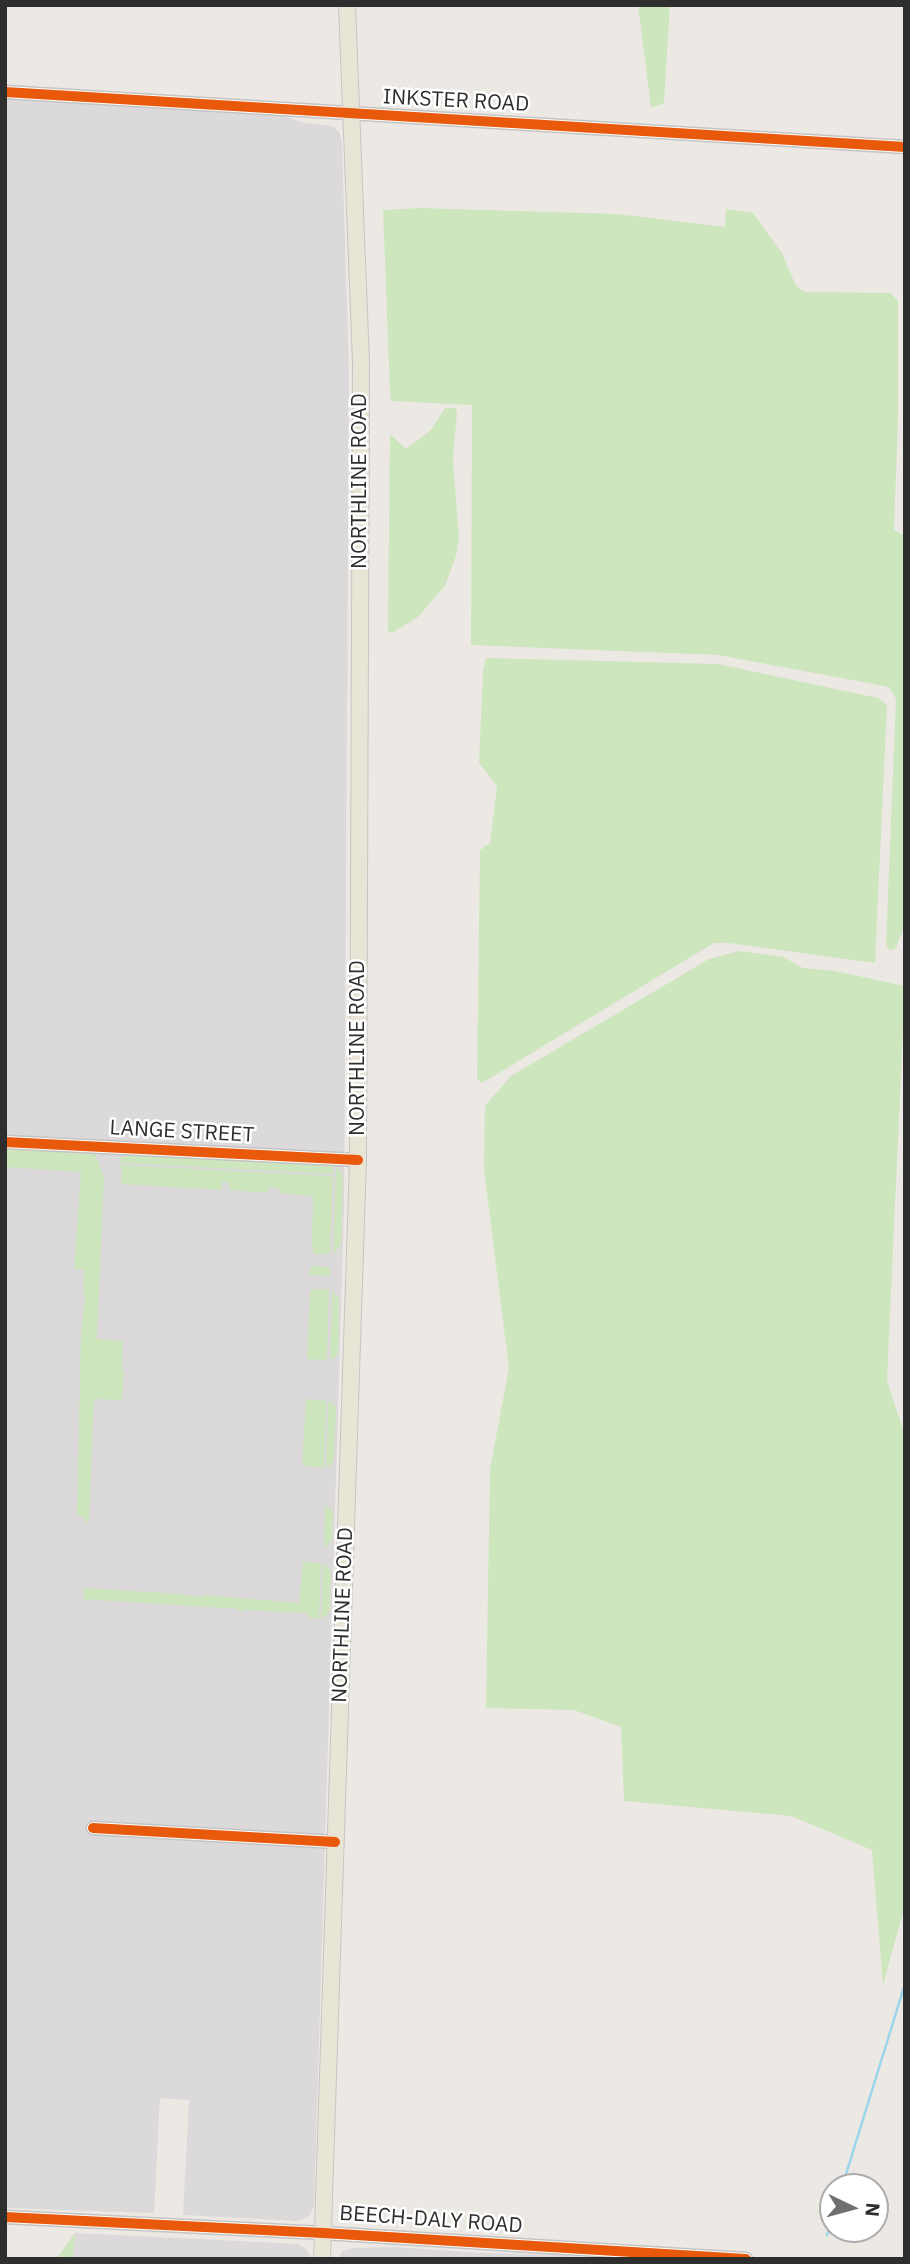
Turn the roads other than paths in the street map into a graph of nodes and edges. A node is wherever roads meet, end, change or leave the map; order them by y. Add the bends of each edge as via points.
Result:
1 (347, 5) edge
2 (5, 92) edge
3 (351, 114) junction
4 (905, 147) edge
5 (5, 1142) edge
6 (358, 1160) junction
7 (93, 1828) dead end
8 (335, 1842) junction
9 (6, 2218) edge
10 (323, 2232) junction
11 (322, 2259) edge
12 (746, 2259) edge

1 - 3 main road, NORTHLINE ROAD
2 - 3 street, INKSTER ROAD
3 - 4 street, INKSTER ROAD
3 - 6 main road, NORTHLINE ROAD via 361,363
5 - 6 street, LANGE STREET
6 - 8 main road, NORTHLINE ROAD
7 - 8 street
8 - 10 main road, NORTHLINE ROAD
9 - 10 street, BEECH-DALY ROAD
10 - 11 main road, NORTHLINE ROAD
10 - 12 street, BEECH-DALY ROAD

